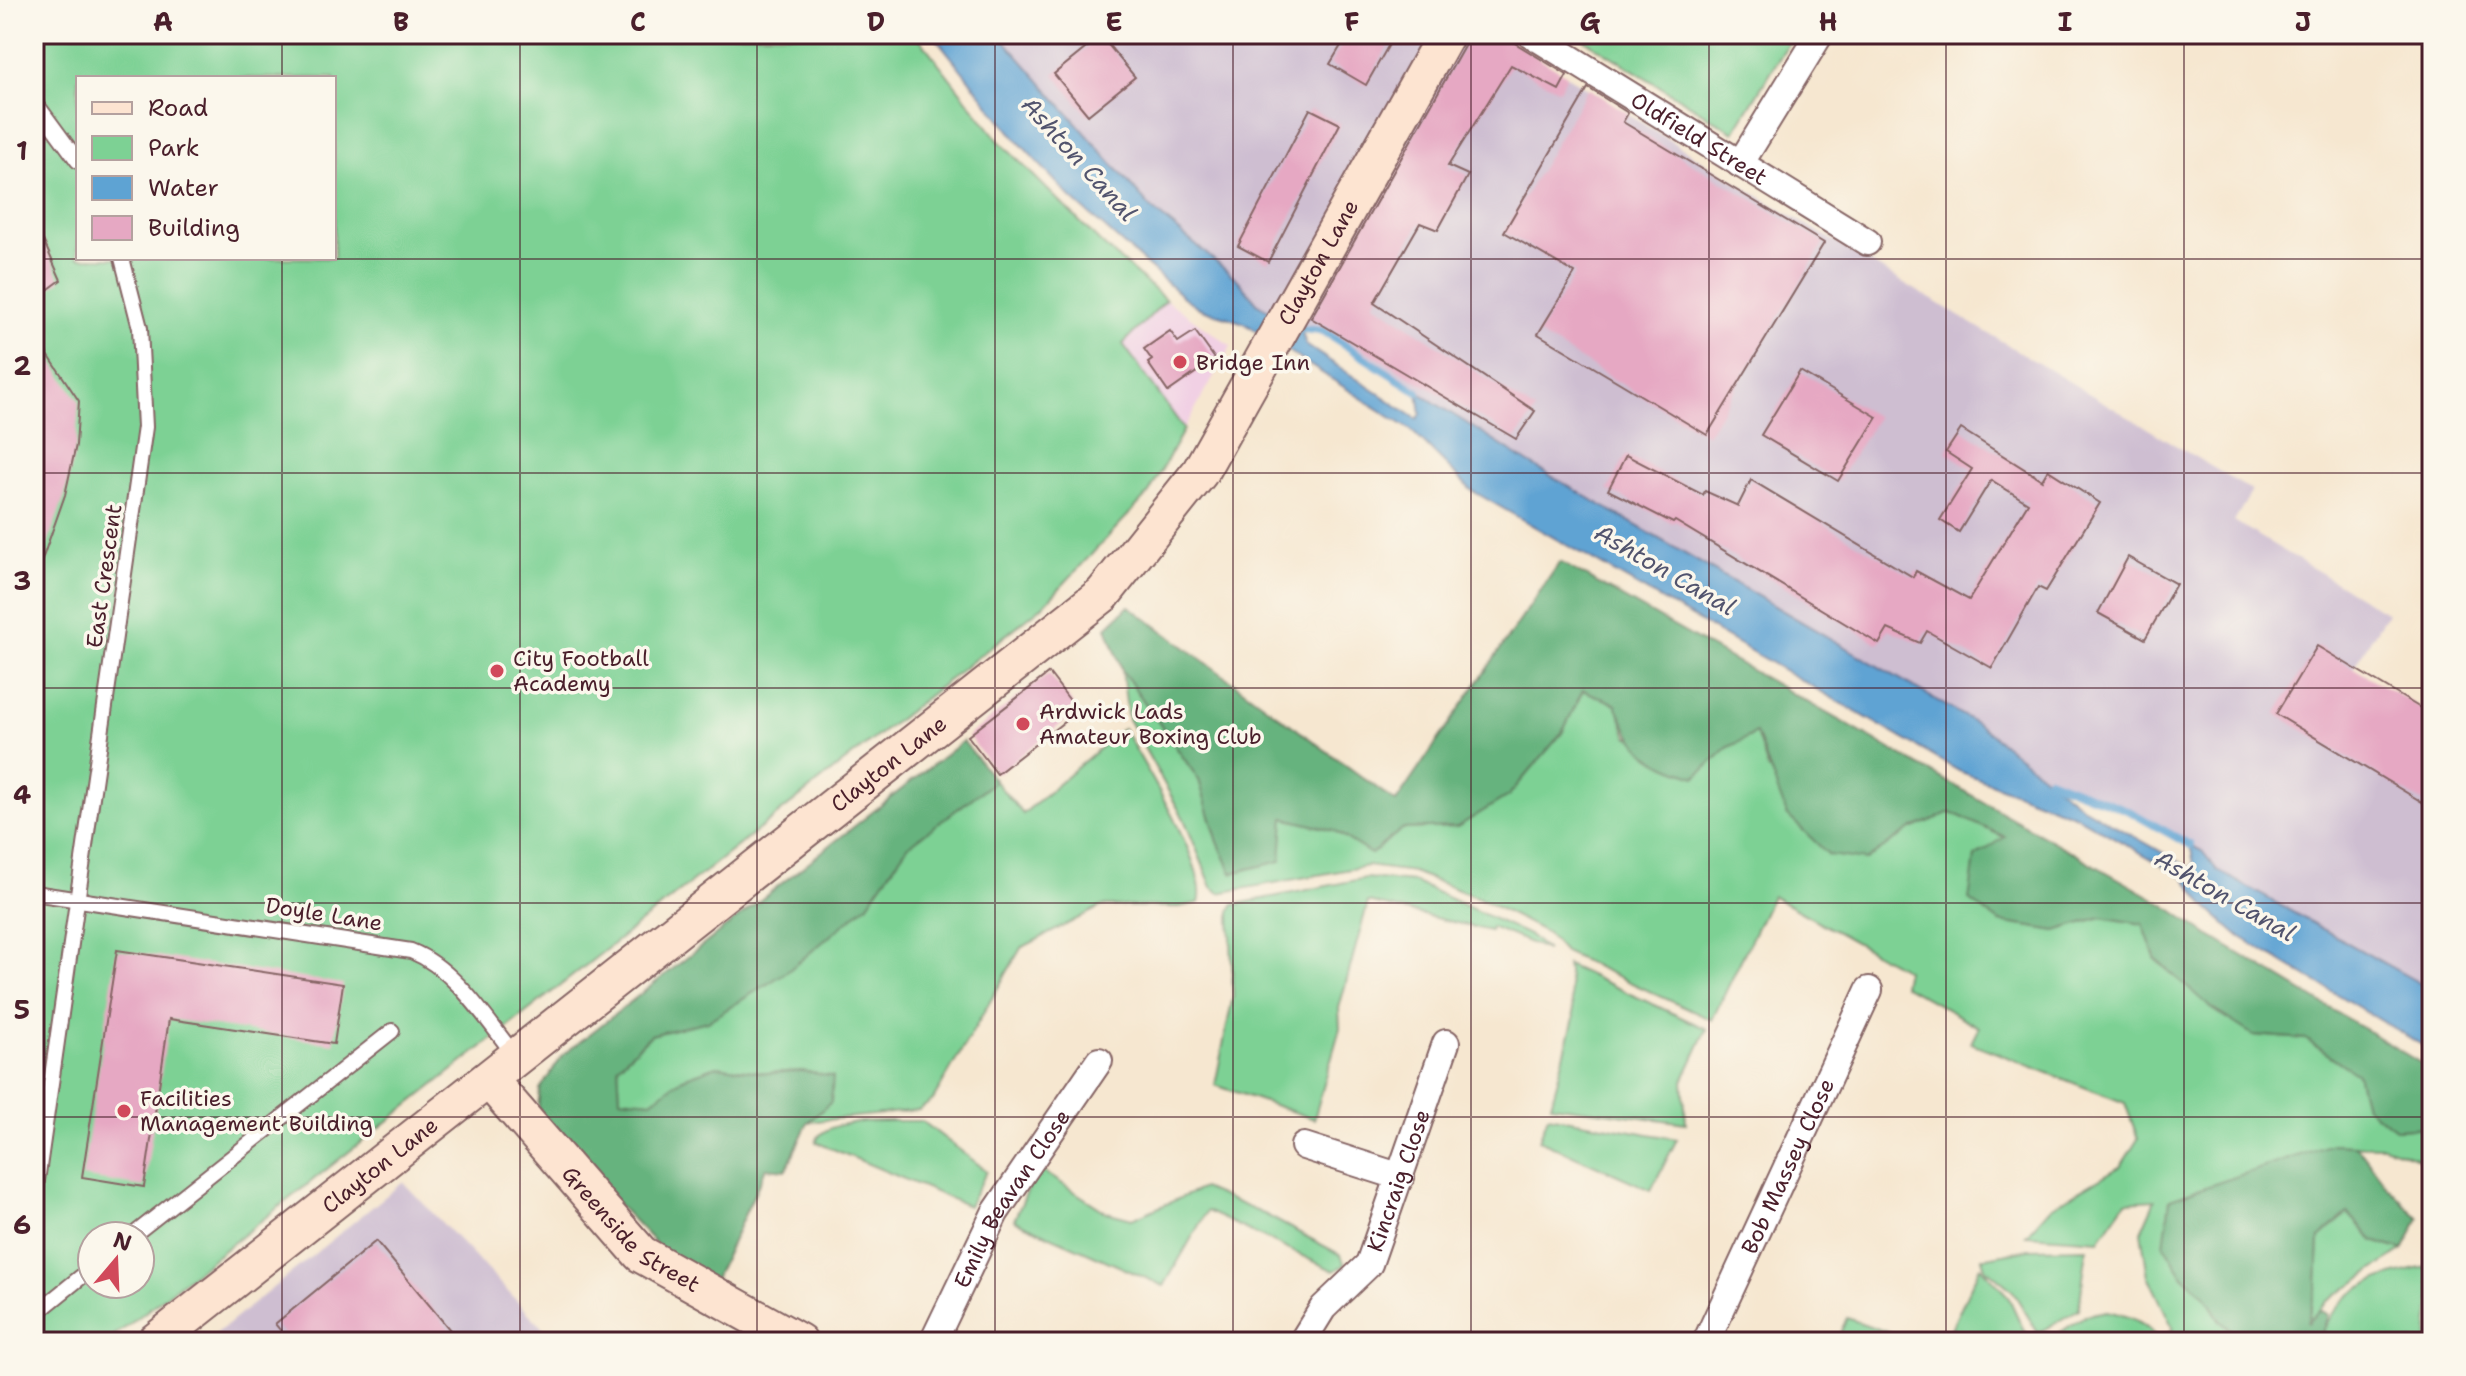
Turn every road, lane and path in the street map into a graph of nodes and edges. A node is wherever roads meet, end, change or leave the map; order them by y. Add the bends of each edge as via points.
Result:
1 (1446, 34) edge
2 (1531, 34) edge
3 (1820, 34) edge
4 (34, 101) edge
5 (76, 158) edge
6 (1740, 164) junction
7 (1867, 242) dead end
8 (123, 260) edge
9 (34, 893) edge
10 (79, 900) junction
11 (1869, 990) dead end
12 (392, 1031) dead end
13 (1446, 1043) dead end
14 (518, 1058) junction
15 (1099, 1061) dead end
16 (490, 1081) junction
17 (1304, 1146) dead end
18 (1401, 1177) junction
19 (34, 1202) edge
20 (152, 1220) edge
21 (76, 1281) edge
22 (34, 1315) edge
23 (155, 1342) edge
24 (799, 1342) edge
25 (933, 1342) edge
26 (1302, 1342) edge
27 (1706, 1342) edge

1 - 14 street, Clayton Lane via 1200,472 1103,594
2 - 6 street, Oldfield Street
3 - 6 street
4 - 5 lane
6 - 7 street, Oldfield Street
8 - 10 lane, East Crescent via 140,328 147,415
9 - 10 lane, Doyle Lane
10 - 14 lane, Doyle Lane via 411,951 446,972
10 - 19 lane, East Crescent
11 - 27 street, Bob Massey Close
12 - 20 lane
13 - 18 street, Kincraig Close
14 - 16 street, Clayton Lane
15 - 25 street, Emily Beavan Close via 995,1213
16 - 23 street, Clayton Lane
16 - 24 street, Greenside Street via 641,1254
17 - 18 street
18 - 26 street, Kincraig Close via 1369,1264 1323,1308
21 - 22 lane

